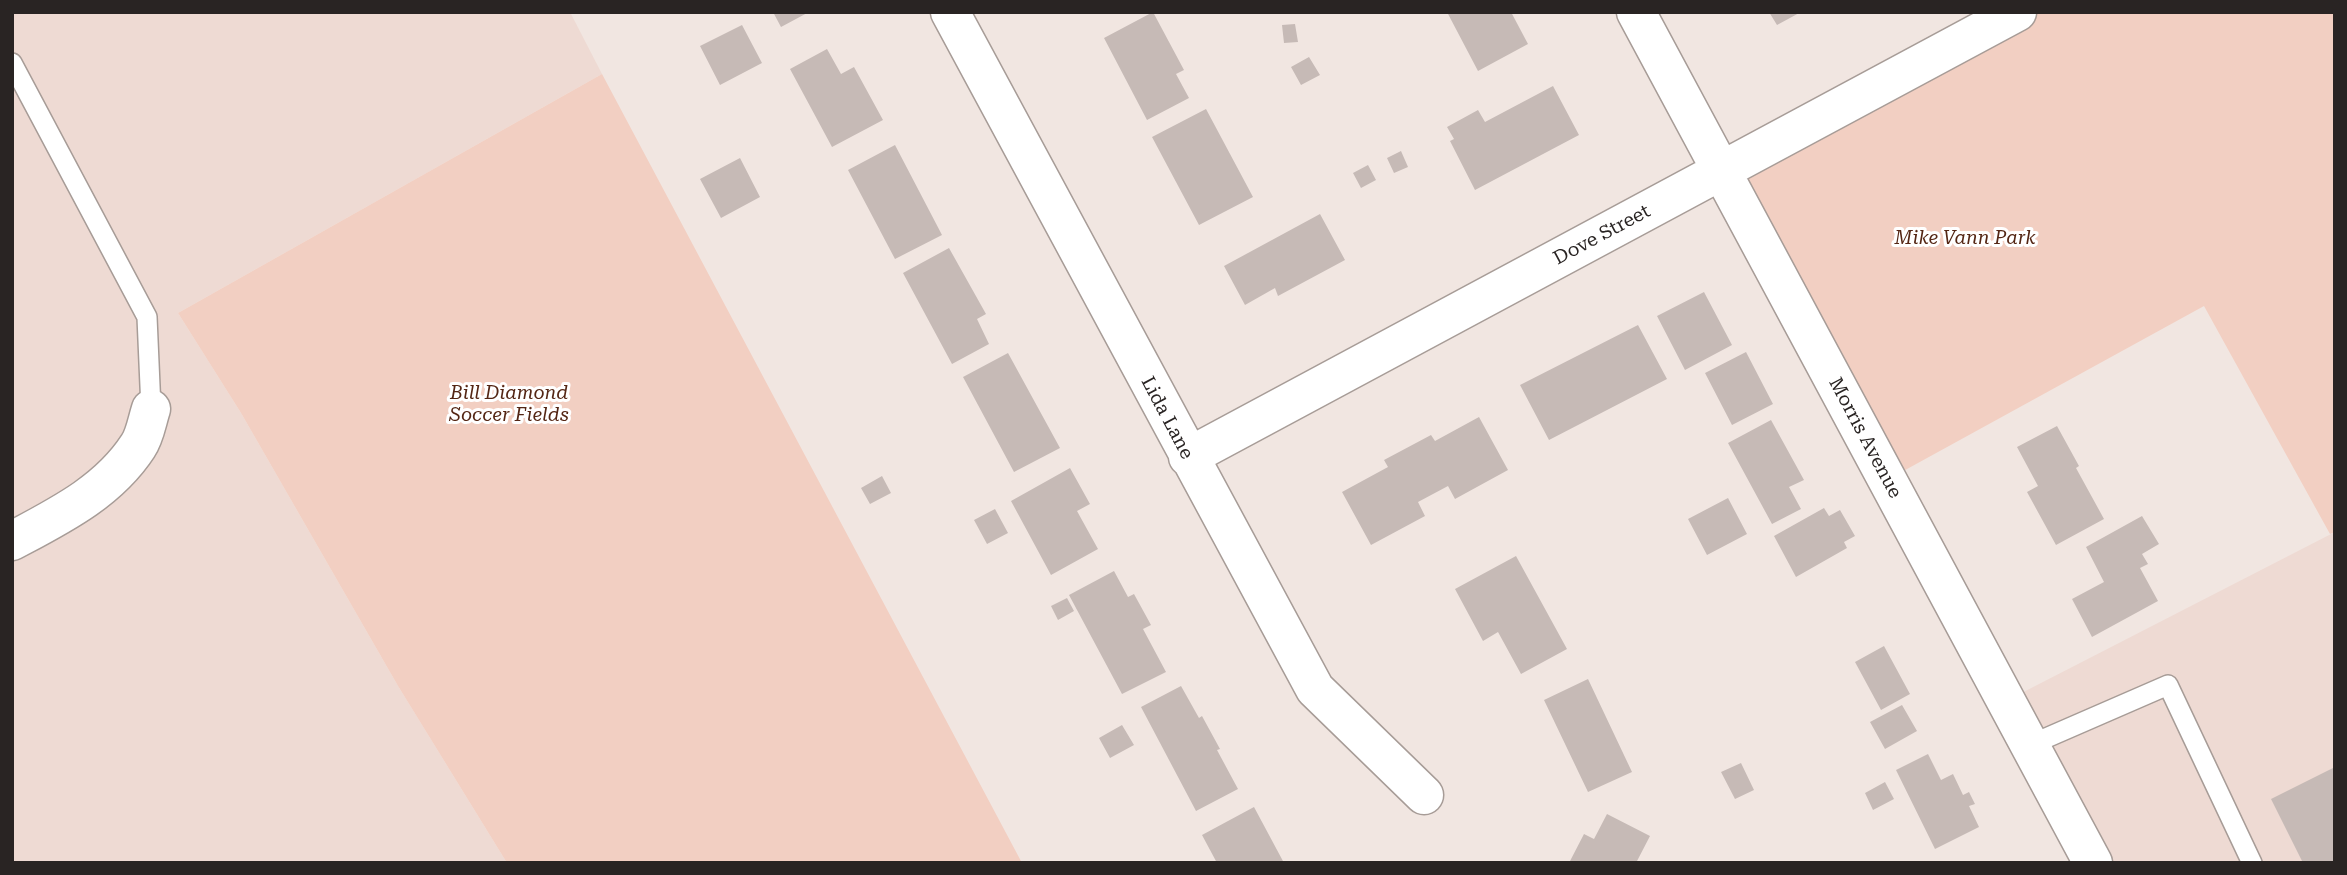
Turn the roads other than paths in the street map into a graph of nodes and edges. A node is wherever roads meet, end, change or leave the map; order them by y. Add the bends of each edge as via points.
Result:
1 (950, 12) edge
2 (1636, 12) edge
3 (2017, 12) edge
4 (12, 63) edge
5 (1721, 171) junction
6 (150, 410) joint
7 (1188, 457) junction
8 (12, 541) edge
9 (2030, 745) junction
10 (1424, 795) dead end
11 (2093, 863) edge
12 (2252, 863) edge

1 - 7 street, Lida Lane
2 - 5 street, Morris Avenue
3 - 5 street, Dove Street
4 - 6 lane via 147,317
5 - 7 street, Dove Street
5 - 9 street, Morris Avenue
6 - 8 street via 140,444 115,474 75,508
7 - 10 street, Lida Lane via 1315,689
9 - 11 street, Morris Avenue
9 - 12 lane via 2168,685

